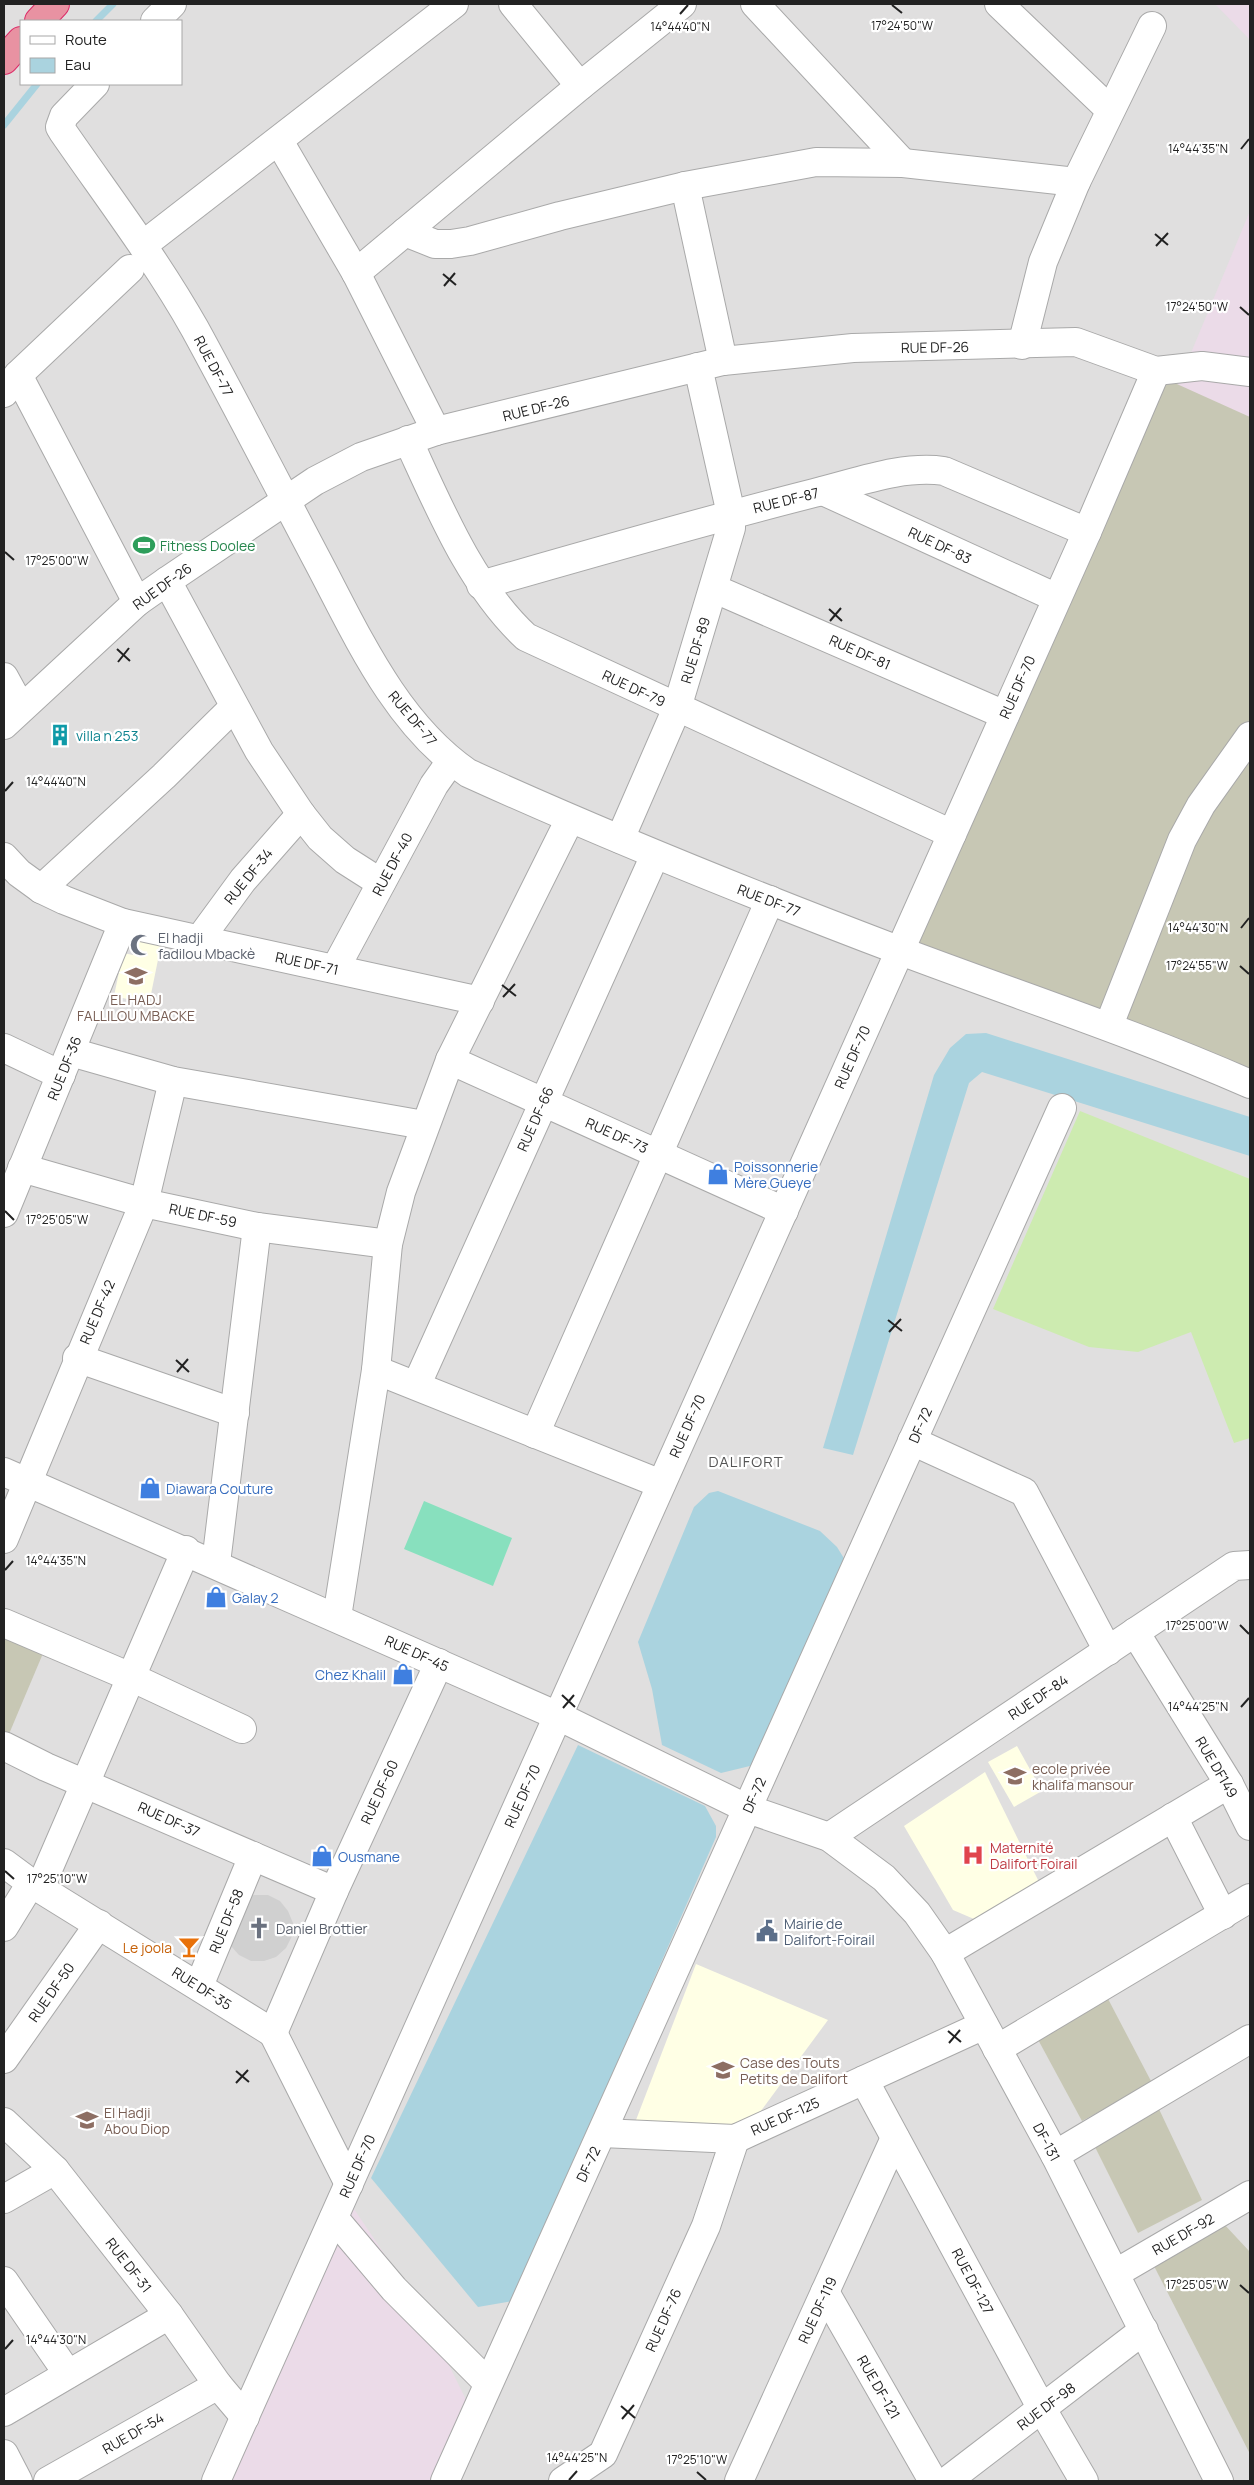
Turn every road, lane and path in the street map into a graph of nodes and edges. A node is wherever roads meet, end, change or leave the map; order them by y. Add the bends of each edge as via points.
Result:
1 (55, 4) edge
2 (172, 4) edge
3 (454, 4) edge
4 (513, 4) edge
5 (682, 4) edge
6 (755, 4) edge
7 (999, 4) edge
8 (40, 20) edge
9 (156, 20) edge
10 (1152, 26) dead end
11 (20, 42) edge
12 (4, 60) edge
13 (94, 85) edge
14 (580, 86) junction
15 (1110, 110) junction
16 (279, 141) junction
17 (904, 163) junction
18 (1076, 182) junction
19 (685, 186) junction
20 (404, 232) junction
21 (143, 245) junction
22 (130, 269) dead end
23 (356, 273) junction
24 (1022, 345) junction
25 (711, 364) junction
26 (1156, 371) junction
27 (1250, 372) edge
28 (11, 384) edge
29 (436, 431) junction
30 (408, 440) junction
31 (823, 491) junction
32 (286, 500) junction
33 (731, 514) junction
34 (1086, 532) junction
35 (167, 581) junction
36 (481, 585) junction
37 (715, 589) junction
38 (1057, 598) junction
39 (137, 602) junction
40 (4, 677) edge
41 (234, 707) junction
42 (678, 708) junction
43 (1005, 715) junction
44 (13, 716) edge
45 (1250, 736) edge
46 (450, 761) junction
47 (301, 814) junction
48 (570, 819) junction
49 (952, 834) junction
50 (620, 839) junction
51 (655, 854) junction
52 (4, 857) edge
53 (381, 883) junction
54 (41, 889) junction
55 (770, 900) junction
56 (123, 923) junction
57 (199, 940) junction
58 (900, 951) junction
59 (335, 969) junction
60 (480, 1001) junction
61 (1109, 1025) junction
62 (4, 1048) edge
63 (450, 1060) junction
64 (66, 1064) junction
65 (173, 1081) junction
66 (1250, 1084) edge
67 (543, 1102) junction
68 (1062, 1108) dead end
69 (424, 1125) junction
70 (658, 1153) junction
71 (14, 1178) edge
72 (144, 1203) junction
73 (784, 1211) junction
74 (4, 1213) edge
75 (257, 1227) junction
76 (388, 1244) junction
77 (78, 1358) junction
78 (376, 1370) junction
79 (417, 1384) junction
80 (235, 1413) junction
81 (535, 1434) junction
82 (912, 1442) junction
83 (15, 1477) edge
84 (661, 1484) junction
85 (4, 1539) edge
86 (186, 1550) junction
87 (216, 1563) junction
88 (1250, 1565) edge
89 (337, 1617) junction
90 (4, 1623) edge
91 (1135, 1632) junction
92 (1108, 1650) junction
93 (439, 1662) junction
94 (132, 1678) junction
95 (558, 1716) junction
96 (242, 1729) dead end
97 (4, 1746) edge
98 (86, 1783) junction
99 (1229, 1784) junction
100 (748, 1809) junction
101 (1173, 1817) junction
102 (1250, 1826) edge
103 (829, 1837) junction
104 (253, 1856) junction
105 (4, 1863) edge
106 (36, 1886) junction
107 (334, 1891) junction
108 (1250, 1898) edge
109 (1223, 1915) junction
110 (99, 1924) junction
111 (4, 1927) edge
112 (945, 1953) junction
113 (199, 1986) junction
114 (984, 2026) junction
115 (273, 2033) junction
116 (1250, 2039) edge
117 (997, 2049) junction
118 (4, 2059) edge
119 (864, 2080) junction
120 (4, 2122) edge
121 (602, 2133) junction
122 (895, 2138) junction
123 (735, 2139) junction
124 (1055, 2155) junction
125 (55, 2170) junction
126 (349, 2184) junction
127 (1250, 2195) edge
128 (4, 2199) edge
129 (334, 2218) junction
130 (1116, 2273) junction
131 (4, 2281) edge
132 (825, 2292) junction
133 (169, 2315) junction
134 (1144, 2330) junction
135 (68, 2374) junction
136 (488, 2383) junction
137 (218, 2385) junction
138 (1042, 2409) junction
139 (4, 2412) edge
140 (245, 2417) junction
141 (4, 2454) edge
142 (18, 2481) edge
143 (48, 2481) edge
144 (216, 2481) edge
145 (445, 2481) edge
146 (563, 2481) edge
147 (739, 2481) edge
148 (933, 2481) edge
149 (947, 2481) edge
150 (1084, 2481) edge
151 (1219, 2481) edge

1 - 8 highway
2 - 9 street
3 - 16 street
4 - 14 street
5 - 14 street
6 - 17 street
7 - 15 street
10 - 15 street
11 - 12 highway
13 - 21 street, RUE DF-77 via 64,116 60,127
14 - 20 street
15 - 18 street
16 - 21 street
16 - 23 street
17 - 18 street
17 - 19 street via 816,162
18 - 24 street via 1043,262
19 - 20 street via 460,243 435,244
19 - 25 street, RUE DF-89
20 - 23 street
21 - 32 street, RUE DF-77 via 194,328
22 - 28 street
23 - 29 street
24 - 25 street, RUE DF-26 via 853,348
24 - 26 street, RUE DF-26 via 1076,342
25 - 29 street, RUE DF-26
25 - 33 street, RUE DF-89
26 - 27 street via 1202,366
26 - 34 street, RUE DF-70
28 - 39 street
29 - 30 street, RUE DF-26
30 - 32 street, RUE DF-26 via 361,457
30 - 36 street, RUE DF-79
31 - 33 street, RUE DF-87
31 - 34 street, RUE DF-87 via 877,477 927,469 944,471
31 - 38 street, RUE DF-83
32 - 35 street, RUE DF-26
32 - 46 street, RUE DF-77 via 378,674
33 - 36 street, RUE DF-87
33 - 37 street, RUE DF-89 via 729,542
34 - 38 street, RUE DF-70
35 - 39 street, RUE DF-26
35 - 41 street
36 - 42 street, RUE DF-79 via 526,637
37 - 42 street, RUE DF-89
37 - 43 street, RUE DF-81
38 - 43 street, RUE DF-70
39 - 44 street, RUE DF-26
40 - 44 street
41 - 47 street
41 - 54 street
42 - 49 street, RUE DF-79
42 - 50 street, RUE DF-89
43 - 49 street, RUE DF-70
45 - 61 street via 1201,805 1182,840
46 - 48 street, RUE DF-77
46 - 53 street, RUE DF-40
47 - 53 street via 320,838 345,860
47 - 57 street, RUE DF-34 via 243,880
48 - 50 street, RUE DF-77
48 - 60 street
49 - 58 street, RUE DF-70
50 - 51 street, RUE DF-77
51 - 55 street, RUE DF-77
51 - 67 street, RUE DF-66
52 - 54 street, RUE DF-71
53 - 59 street, RUE DF-40
54 - 56 street, RUE DF-71
55 - 58 street, RUE DF-77
55 - 70 street
56 - 57 street, RUE DF-71
56 - 64 street, RUE DF-36
57 - 59 street, RUE DF-71
58 - 61 street, RUE DF-77
58 - 73 street, RUE DF-70
59 - 60 street, RUE DF-71
60 - 63 street
61 - 66 street, RUE DF-77
62 - 64 street
63 - 67 street, RUE DF-73
63 - 69 street
64 - 65 street
64 - 71 street, RUE DF-36
65 - 69 street
65 - 72 street, RUE DF-42
67 - 70 street, RUE DF-73
67 - 79 street, RUE DF-66
68 - 82 street, DF-72 / DF-72
69 - 76 street via 401,1192
70 - 73 street, RUE DF-73
70 - 81 street
71 - 72 street, RUE DF-59
71 - 74 street, RUE DF-36
72 - 75 street, RUE DF-59
72 - 77 street, RUE DF-42
73 - 84 street, RUE DF-70
75 - 76 street, RUE DF-59
75 - 80 street
76 - 78 street
77 - 80 street
77 - 83 street, RUE DF-42
78 - 79 street
78 - 89 street
79 - 81 street
80 - 87 street
81 - 84 street
82 - 92 street via 1027,1494
82 - 100 street, DF-72 / DF-72
83 - 85 street, RUE DF-42
83 - 86 street, RUE DF-45
84 - 95 street, RUE DF-70
86 - 87 street, RUE DF-45
86 - 94 street
87 - 89 street, RUE DF-45
88 - 91 street, RUE DF-84 via 1234,1566
89 - 93 street, RUE DF-45
90 - 94 street
91 - 92 street, RUE DF-84
91 - 99 street, RUE DF149
92 - 103 street, RUE DF-84
93 - 95 street, RUE DF-45
93 - 107 street, RUE DF-60
94 - 96 street
94 - 98 street
95 - 100 street, RUE DF-45
95 - 126 street, RUE DF-70
97 - 98 street, RUE DF-37
98 - 104 street, RUE DF-37
98 - 106 street
99 - 101 street
99 - 102 street, RUE DF149
100 - 103 street, RUE DF-45
100 - 121 street, DF-72 / DF-72
101 - 109 street
101 - 112 street
103 - 112 street, DF-131 via 897,1890
104 - 107 street, RUE DF-37
104 - 113 street, RUE DF-58
105 - 106 street, RUE DF-35
106 - 110 street, RUE DF-35
106 - 111 street
107 - 115 street, RUE DF-60
108 - 109 street
109 - 117 street
110 - 113 street, RUE DF-35
110 - 118 street, RUE DF-50
112 - 114 street, DF-131
113 - 115 street, RUE DF-35
114 - 117 street, DF-131
114 - 119 street, RUE DF-125
115 - 126 street
116 - 124 street
117 - 124 street, DF-131
119 - 122 street, RUE DF-127
119 - 123 street, RUE DF-125
120 - 125 street, RUE DF-31
121 - 123 street, RUE DF-125
121 - 136 street, DF-72 / DF-72
122 - 132 street, RUE DF-119
122 - 138 street, RUE DF-127
123 - 146 street, RUE DF-76 via 706,2226 603,2454
124 - 130 street, DF-131
125 - 128 street
125 - 133 street, RUE DF-31
126 - 129 street, RUE DF-70
127 - 130 street, RUE DF-92
129 - 136 street via 394,2289
129 - 140 street, RUE DF-70
130 - 134 street, DF-131
131 - 135 street
132 - 147 street, RUE DF-119
132 - 148 street, RUE DF-121
133 - 135 street
133 - 137 street, RUE DF-31
134 - 138 street, RUE DF-98
134 - 151 street, DF-131
135 - 139 street
136 - 145 street, DF-72 / DF-72
137 - 140 street, RUE DF-31
137 - 143 street, RUE DF-54
138 - 149 street, RUE DF-98
138 - 150 street, RUE DF-127
140 - 144 street, RUE DF-70
141 - 142 street

